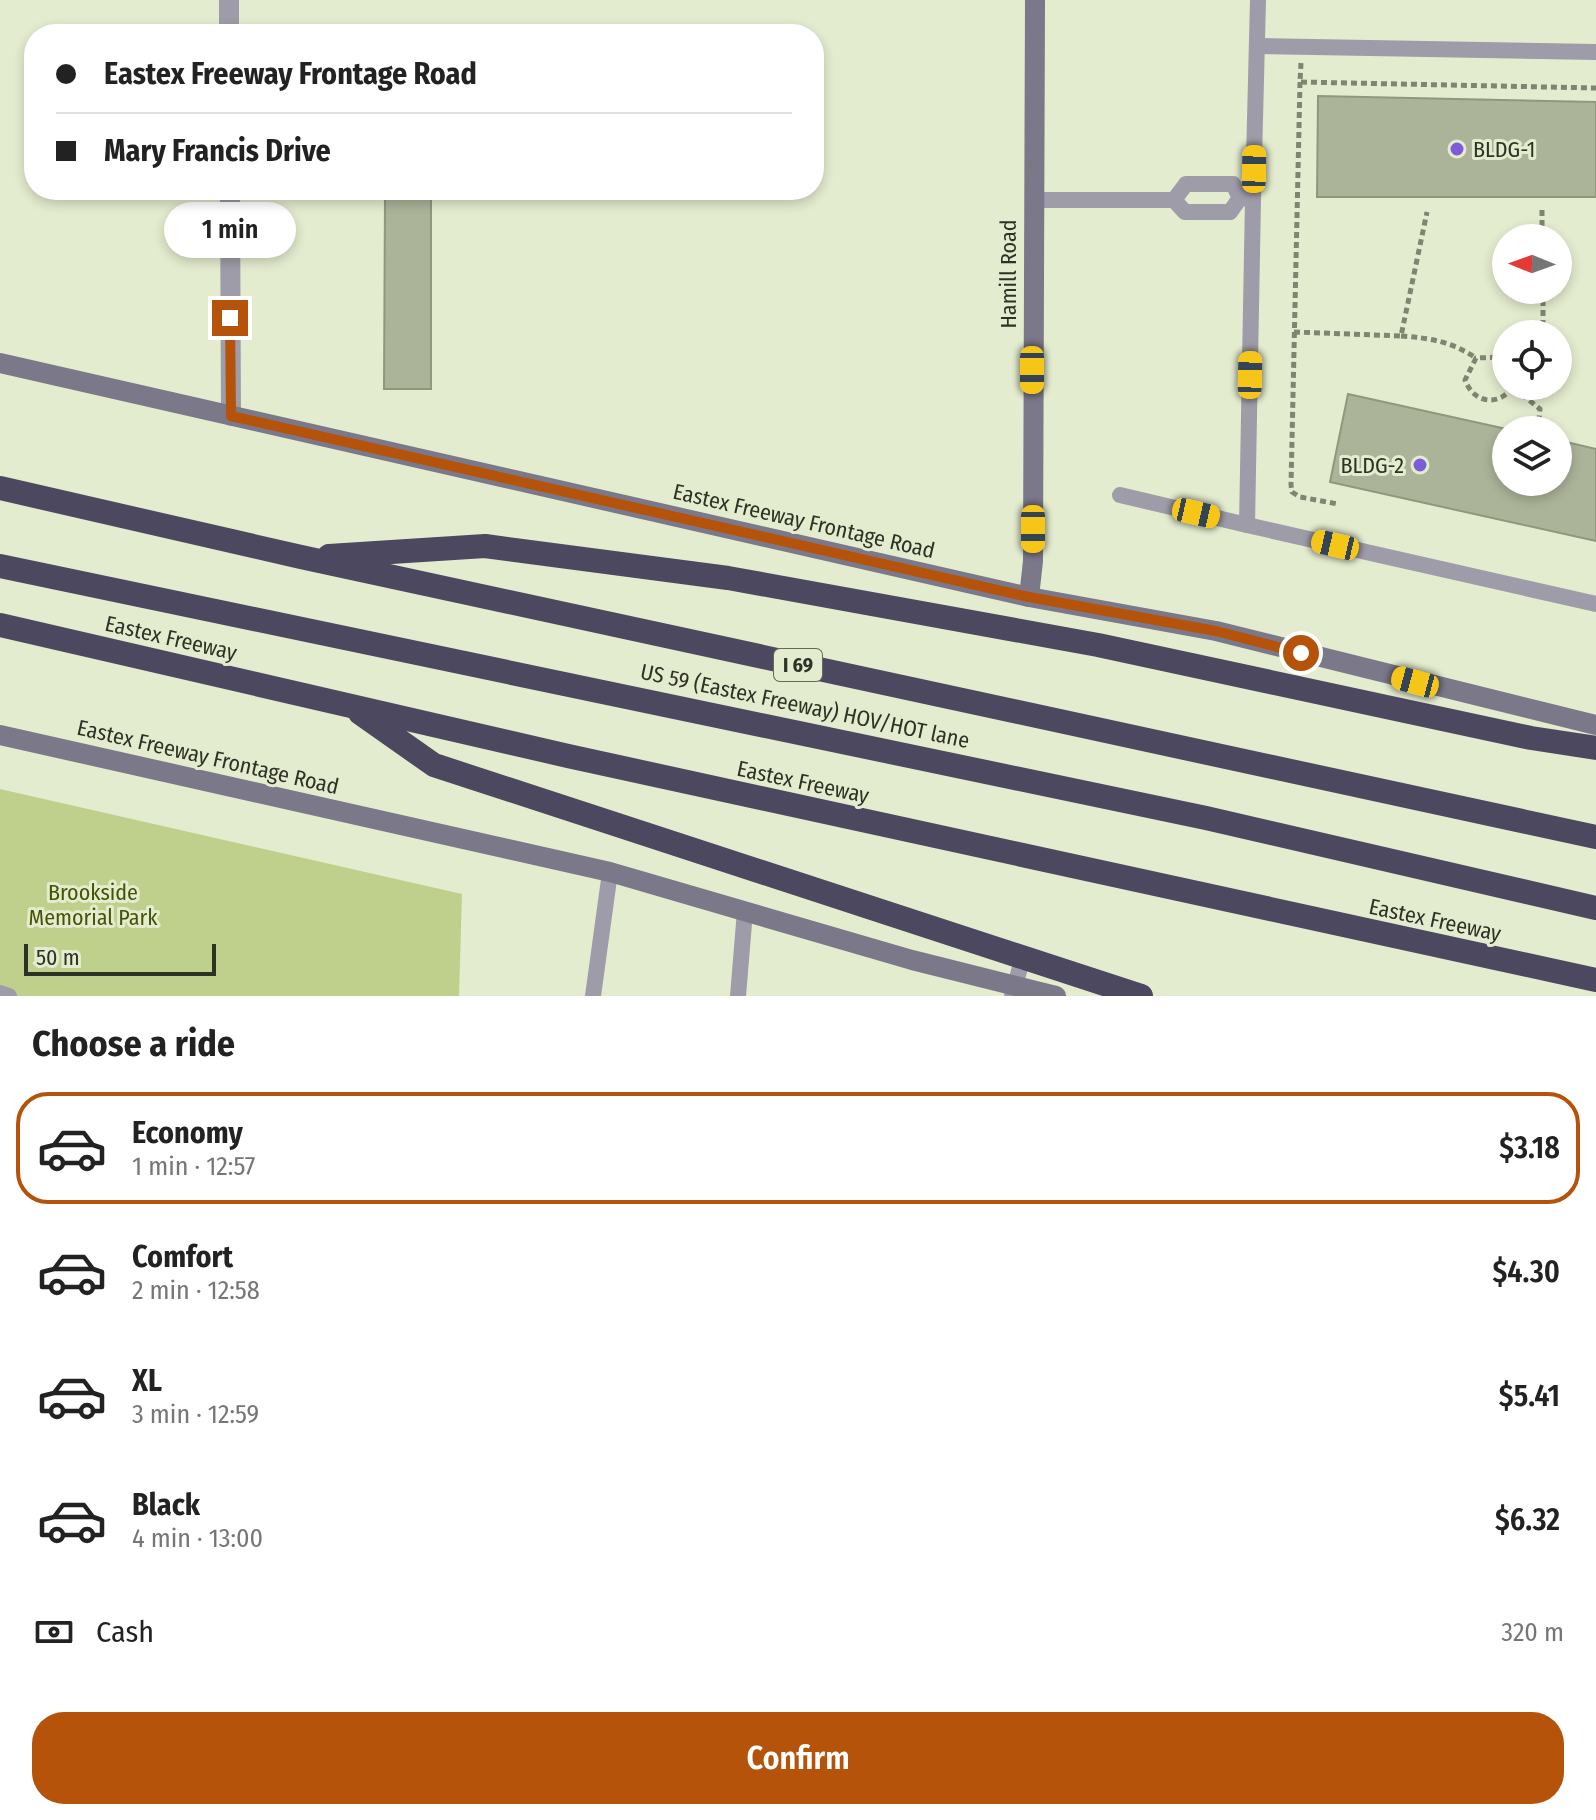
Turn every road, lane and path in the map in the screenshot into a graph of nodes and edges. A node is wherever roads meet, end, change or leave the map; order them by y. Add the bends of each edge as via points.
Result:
1 (229, 0) edge
2 (1035, 0) edge
3 (1258, 0) edge
4 (229, 24) edge
5 (1257, 46) junction
6 (1301, 47) junction
7 (1596, 52) edge
8 (1300, 82) junction
9 (1596, 88) edge
10 (1247, 199) junction
11 (230, 200) edge
12 (1033, 200) junction
13 (1174, 200) junction
14 (1542, 210) dead end
15 (1427, 212) dead end
16 (1542, 224) edge
17 (1294, 332) junction
18 (1401, 336) junction
19 (1492, 357) edge
20 (1476, 358) junction
21 (0, 363) edge
22 (1499, 400) edge
23 (1529, 400) edge
24 (231, 416) junction
25 (1539, 416) edge
26 (0, 488) edge
27 (1120, 495) dead end
28 (1338, 504) dead end
29 (1247, 525) junction
30 (301, 557) junction
31 (0, 566) edge
32 (1029, 597) junction
33 (1596, 604) edge
34 (0, 625) edge
35 (352, 707) junction
36 (1596, 725) edge
37 (0, 735) edge
38 (1596, 748) edge
39 (1596, 837) edge
40 (610, 872) junction
41 (1596, 908) edge
42 (745, 911) junction
43 (1023, 957) junction
44 (1596, 980) edge
45 (1013, 991) edge
46 (0, 993) edge
47 (9, 996) edge
48 (593, 996) edge
49 (738, 996) edge
50 (1056, 996) edge
51 (1141, 996) edge

1 - 4 street
2 - 12 main road, Hamill Road
3 - 5 lane
5 - 6 lane
5 - 10 lane
6 - 7 lane
6 - 8 path
8 - 9 path
8 - 17 path
10 - 13 lane via 1230,212 1185,212
10 - 13 lane via 1233,184 1186,184
10 - 29 lane
11 - 24 street
12 - 13 lane
12 - 32 main road, Hamill Road
14 - 16 path
15 - 18 path
17 - 18 path
17 - 28 path via 1292,492
18 - 20 path via 1446,342
19 - 20 path
20 - 22 path via 1465,380 1474,395
21 - 24 main road, Eastex Freeway Frontage Road
23 - 25 path via 1540,409
24 - 32 main road, Eastex Freeway Frontage Road
26 - 30 highway, I 69
27 - 29 lane
29 - 33 lane
30 - 38 highway via 485,546 728,578 1098,645
30 - 39 highway, I 69
31 - 41 highway, US 59 (Eastex Freeway) HOV/HOT lane via 1176,812
32 - 36 main road, Eastex Freeway Frontage Road via 1216,631
34 - 35 highway, Eastex Freeway
35 - 43 highway via 434,765
35 - 44 highway, Eastex Freeway
37 - 40 main road, Eastex Freeway Frontage Road
40 - 42 main road, Eastex Freeway Frontage Road
40 - 48 lane
42 - 45 main road, Eastex Freeway Frontage Road
42 - 49 lane
43 - 45 lane
43 - 51 highway
45 - 50 main road, Eastex Freeway Frontage Road
46 - 47 lane

